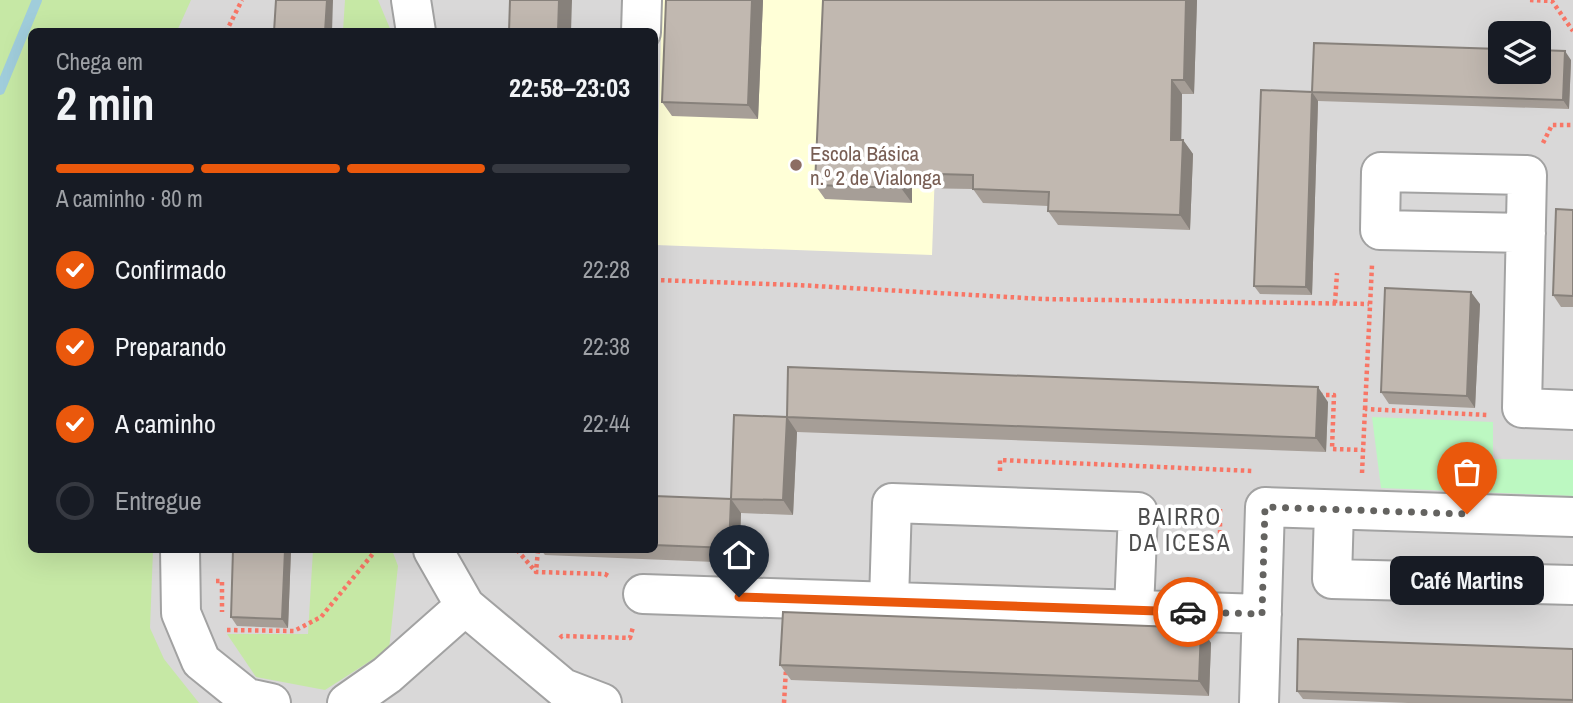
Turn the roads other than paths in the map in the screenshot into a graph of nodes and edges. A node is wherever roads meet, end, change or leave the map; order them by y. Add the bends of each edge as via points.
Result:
1 (411, 0) edge
2 (642, 0) edge
3 (415, 28) edge
4 (641, 28) edge
5 (1526, 233) dead end
6 (1573, 410) edge
7 (1334, 510) junction
8 (1573, 517) edge
9 (435, 553) edge
10 (179, 565) edge
11 (1573, 585) edge
12 (643, 594) road end
13 (889, 601) junction
14 (465, 606) junction
15 (1134, 610) junction
16 (1262, 614) junction
17 (271, 703) edge
18 (347, 703) edge
19 (602, 703) edge
20 (1259, 703) edge

1 - 3 street
2 - 4 street
5 - 6 street via 1522,408
7 - 8 street
7 - 11 street via 1332,579
7 - 16 street via 1265,507
9 - 14 street
10 - 17 street via 181,613 201,661 247,698
12 - 13 street
13 - 15 street
13 - 15 street via 892,503 1138,512
14 - 18 street via 387,676
14 - 19 street via 563,688
15 - 16 street
16 - 20 street

